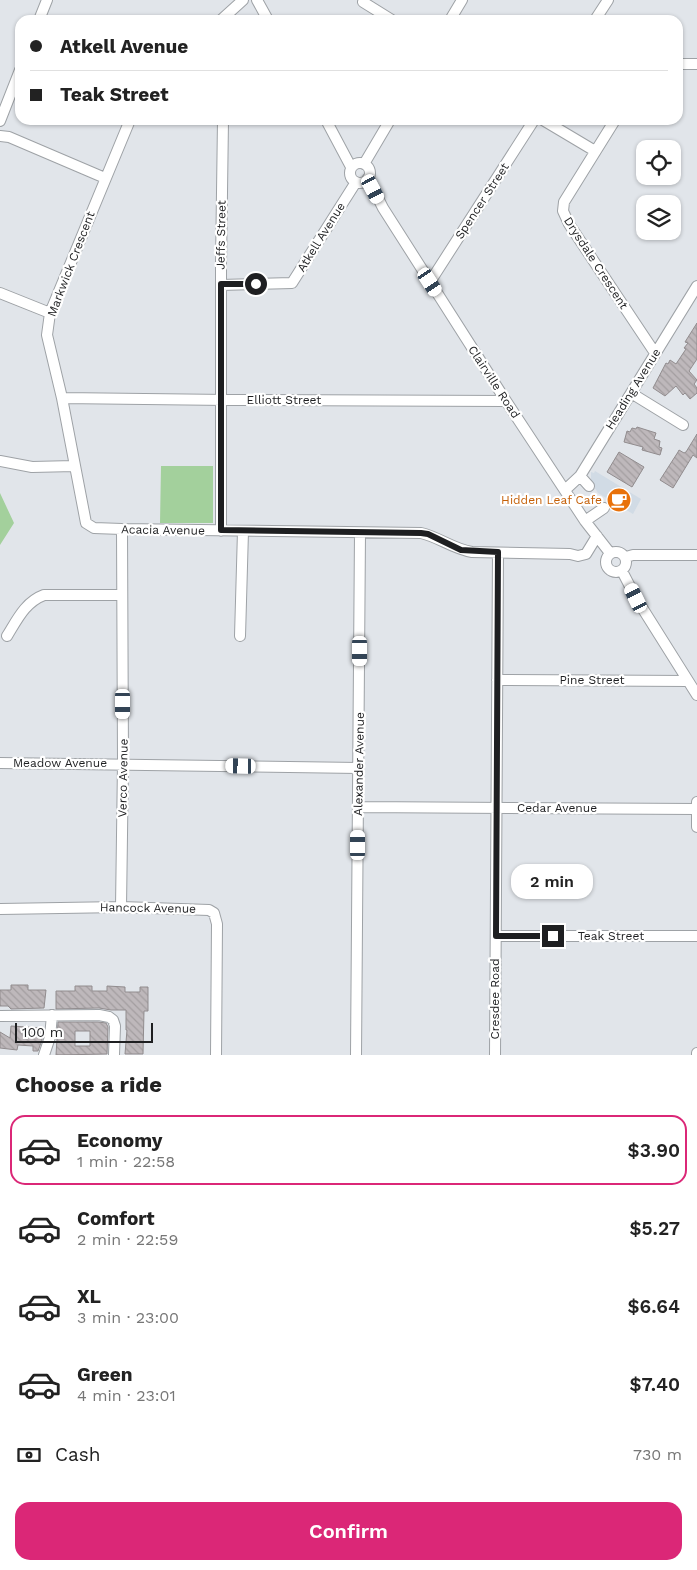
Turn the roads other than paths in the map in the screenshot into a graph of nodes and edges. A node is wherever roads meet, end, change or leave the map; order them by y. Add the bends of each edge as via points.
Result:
1 (47, 0) edge
2 (243, 0) edge
3 (257, 0) edge
4 (462, 0) edge
5 (608, 0) edge
6 (363, 2) dead end
7 (41, 15) edge
8 (227, 15) edge
9 (265, 15) edge
10 (384, 15) edge
11 (453, 15) edge
12 (598, 15) edge
13 (683, 64) edge
14 (697, 64) edge
15 (15, 83) edge
16 (0, 122) edge
17 (128, 125) edge
18 (224, 125) edge
19 (329, 125) edge
20 (386, 125) edge
21 (531, 125) edge
22 (551, 125) edge
23 (612, 125) edge
24 (0, 136) edge
25 (595, 152) junction
26 (359, 164) junction
27 (105, 178) junction
28 (361, 181) junction
29 (430, 282) junction
30 (221, 284) junction
31 (697, 286) edge
32 (0, 293) edge
33 (50, 314) junction
34 (655, 352) junction
35 (631, 392) junction
36 (62, 398) junction
37 (221, 400) junction
38 (506, 401) junction
39 (683, 424) dead end
40 (0, 461) edge
41 (74, 466) junction
42 (580, 476) junction
43 (589, 486) dead end
44 (565, 490) junction
45 (604, 508) dead end
46 (585, 521) junction
47 (94, 528) joint
48 (122, 529) junction
49 (221, 530) junction
50 (243, 531) junction
51 (360, 533) junction
52 (597, 536) junction
53 (498, 552) junction
54 (610, 553) junction
55 (697, 556) edge
56 (626, 557) junction
57 (622, 570) junction
58 (122, 595) junction
59 (7, 636) dead end
60 (240, 636) dead end
61 (497, 680) junction
62 (688, 681) junction
63 (697, 695) edge
64 (0, 763) edge
65 (123, 764) junction
66 (359, 768) junction
67 (697, 802) edge
68 (358, 807) junction
69 (496, 808) junction
70 (697, 809) edge
71 (697, 827) edge
72 (121, 907) junction
73 (0, 909) edge
74 (496, 936) junction
75 (697, 936) edge
76 (52, 1015) junction
77 (0, 1016) edge
78 (44, 1055) edge
79 (114, 1055) edge
80 (216, 1055) edge
81 (356, 1055) edge
82 (495, 1055) edge

1 - 7 street
2 - 8 street
3 - 9 street
4 - 11 street
5 - 12 street
6 - 10 street
13 - 14 street
15 - 16 street
17 - 27 street, Markwick Crescent
18 - 30 street, Jeffs Street
19 - 26 street
20 - 26 street
21 - 29 street, Spencer Street
22 - 25 street
23 - 25 street, Drysdale Crescent
24 - 27 street via 9,136
25 - 34 street, Drysdale Crescent via 564,202 563,211
26 - 28 street via 370,171
26 - 28 street via 350,173 351,177
27 - 33 street, Markwick Crescent
28 - 29 street, Clairville Road via 383,208
28 - 30 street, Atkell Avenue via 292,283
29 - 38 street, Clairville Road
30 - 37 street, Jeffs Street
31 - 34 street, Heading Avenue
32 - 33 street
33 - 36 street, Markwick Crescent via 47,335
34 - 35 street, Heading Avenue
35 - 39 street
35 - 42 street, Heading Avenue
36 - 37 street, Elliott Street
36 - 41 street, Markwick Crescent
37 - 38 street, Elliott Street
37 - 49 street, Jeffs Street
38 - 44 street, Clairville Road
40 - 41 street via 32,467
41 - 47 street, Markwick Crescent via 86,523
42 - 43 street
42 - 44 street, Heading Avenue
44 - 46 street, Clairville Road
45 - 46 street
46 - 52 street, Clairville Road
47 - 48 street, Acacia Avenue
48 - 49 street, Acacia Avenue
48 - 58 street, Verco Avenue
49 - 50 street, Acacia Avenue
50 - 51 street, Acacia Avenue
50 - 60 street
51 - 53 street, Acacia Avenue via 421,533 461,550
51 - 66 street, Alexander Avenue
52 - 53 street, Acacia Avenue via 586,554 581,556
52 - 54 street, Clairville Road
53 - 61 street, Cresdee Road
54 - 56 street via 621,552
54 - 57 street via 606,566 615,572
55 - 56 street
56 - 57 street
57 - 62 street
58 - 59 street via 44,594 28,604
58 - 65 street, Verco Avenue
61 - 62 street, Pine Street
61 - 69 street, Cresdee Road
62 - 63 street
64 - 65 street, Meadow Avenue
65 - 66 street, Meadow Avenue
65 - 72 street, Verco Avenue
66 - 68 street, Alexander Avenue
67 - 70 street
68 - 69 street, Cedar Avenue
68 - 81 street, Alexander Avenue
69 - 70 street, Cedar Avenue
69 - 74 street, Cresdee Road
70 - 71 street
72 - 73 street, Hancock Avenue
72 - 80 street, Hancock Avenue via 204,909 214,914 217,924
74 - 75 street, Teak Street
74 - 82 street, Cresdee Road
76 - 77 street
76 - 78 street
76 - 79 street via 109,1017 115,1026

